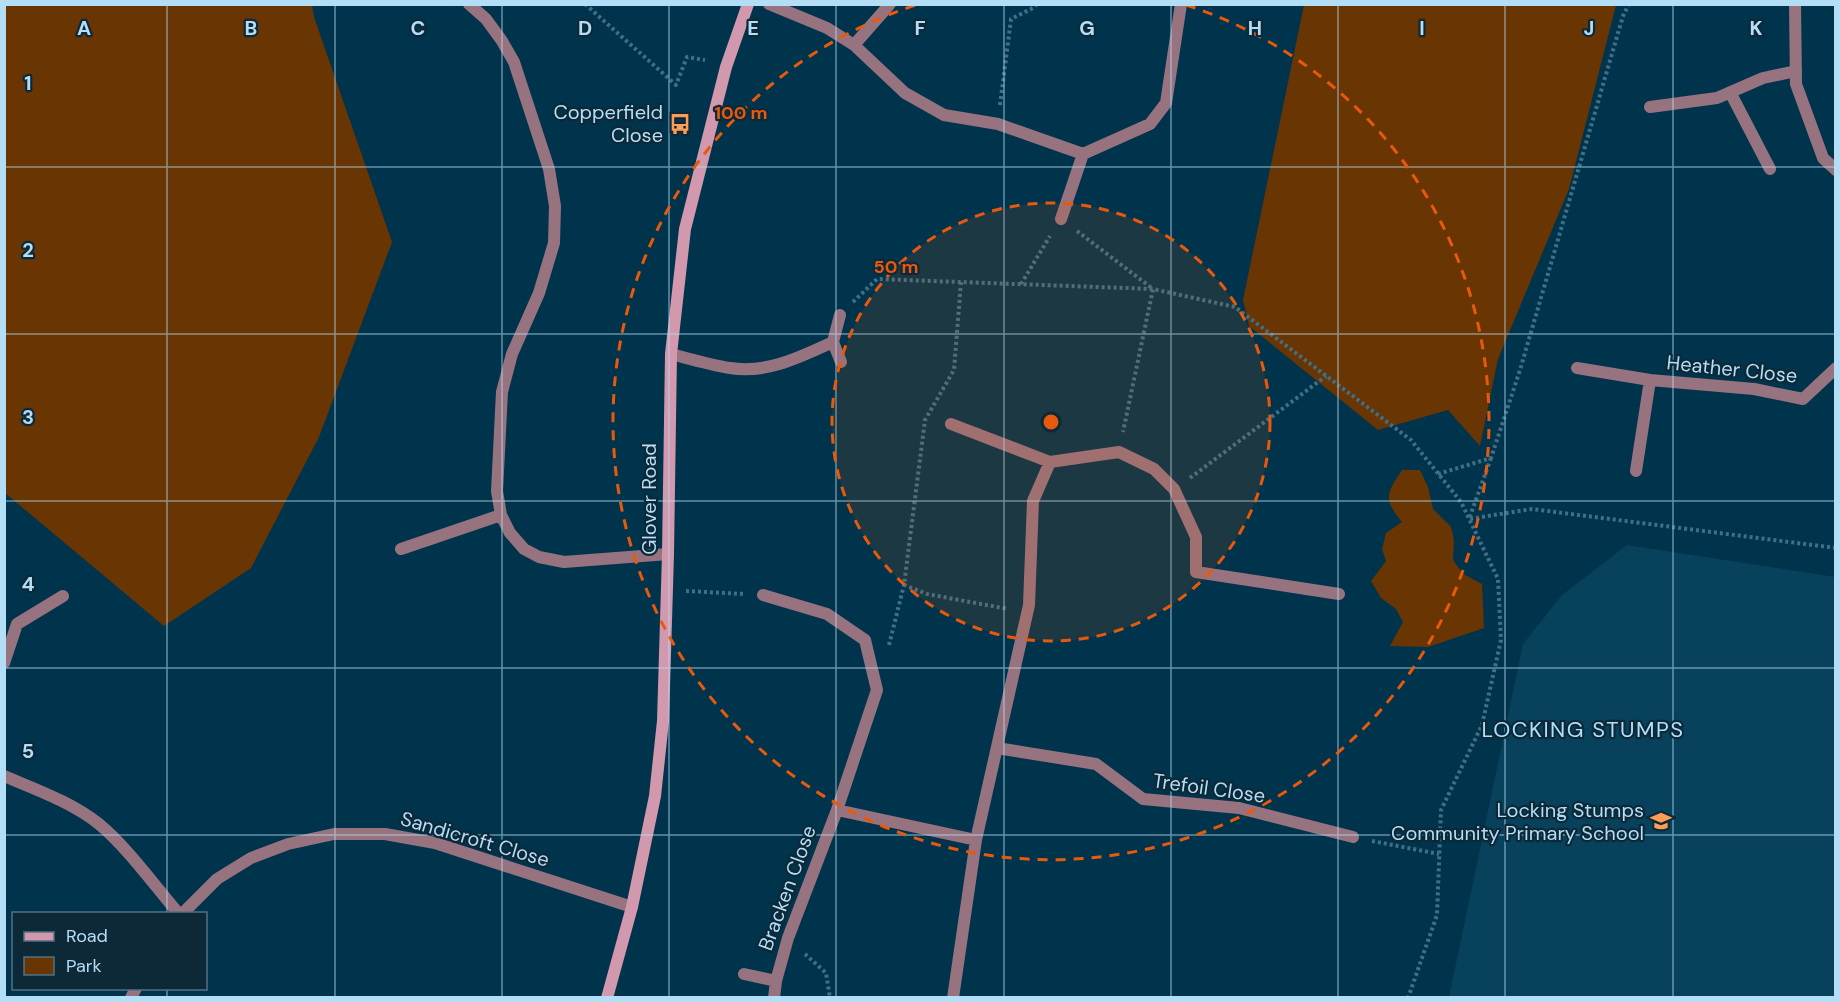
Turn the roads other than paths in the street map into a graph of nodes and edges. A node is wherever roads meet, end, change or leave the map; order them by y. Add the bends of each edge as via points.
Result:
1 (469, 4) edge
2 (748, 4) edge
3 (770, 4) edge
4 (890, 4) edge
5 (1181, 4) edge
6 (1795, 4) edge
7 (854, 45) junction
8 (1796, 71) junction
9 (1730, 92) junction
10 (1650, 107) dead end
11 (1083, 154) junction
12 (1770, 169) dead end
13 (1836, 170) edge
14 (1061, 219) road end
15 (840, 315) road end
16 (832, 342) junction
17 (671, 354) junction
18 (841, 362) dead end
19 (1577, 368) dead end
20 (1836, 368) edge
21 (1650, 380) junction
22 (951, 424) dead end
23 (1050, 462) junction
24 (1636, 471) dead end
25 (501, 515) junction
26 (401, 549) dead end
27 (668, 554) junction
28 (1339, 594) dead end
29 (763, 595) road end
30 (63, 596) dead end
31 (4, 663) edge
32 (997, 748) junction
33 (4, 776) edge
34 (837, 810) junction
35 (1353, 837) road end
36 (976, 840) junction
37 (632, 907) junction
38 (178, 912) edge
39 (182, 912) edge
40 (744, 974) dead end
41 (776, 981) junction
42 (608, 998) edge
43 (774, 998) edge
44 (953, 998) edge

1 - 25 street via 486,19 514,62 549,169 555,206 554,243 539,293 512,354 502,392 497,491
2 - 17 street, Glover Road via 726,67 684,229
3 - 7 street via 827,28
4 - 7 street
5 - 11 street via 1166,103 1150,124
6 - 8 street
7 - 11 street via 906,93 944,115 998,124
8 - 9 street via 1763,78
8 - 13 street via 1796,84 1823,158
9 - 10 street via 1717,98
9 - 12 street
11 - 14 street
15 - 16 street
16 - 17 street via 787,362 753,369
16 - 18 street
17 - 27 street, Glover Road
19 - 21 street, Heather Close
20 - 21 street, Heather Close via 1803,399 1754,389
21 - 24 street, Heather Close
22 - 23 street
23 - 28 street via 1119,452 1154,470 1174,489 1196,537 1196,572
23 - 32 street via 1033,501 1028,613
25 - 26 street
25 - 27 street via 524,549 539,557 564,562
27 - 37 street, Glover Road via 663,722 655,796
29 - 34 street, Bracken Close via 827,614 865,640 877,690
30 - 31 street via 17,624
32 - 35 street, Trefoil Close via 1096,764 1143,799 1239,808
32 - 36 street
33 - 38 street, Sandicroft Close via 61,800 99,825
34 - 36 street, Bracken Close
34 - 41 street, Bracken Close via 788,938
36 - 44 street
37 - 39 street, Sandicroft Close via 435,843 385,834 334,834 288,844 251,858 217,879
37 - 42 street, Glover Road
40 - 41 street, Bracken Close
41 - 43 street, Bracken Close

